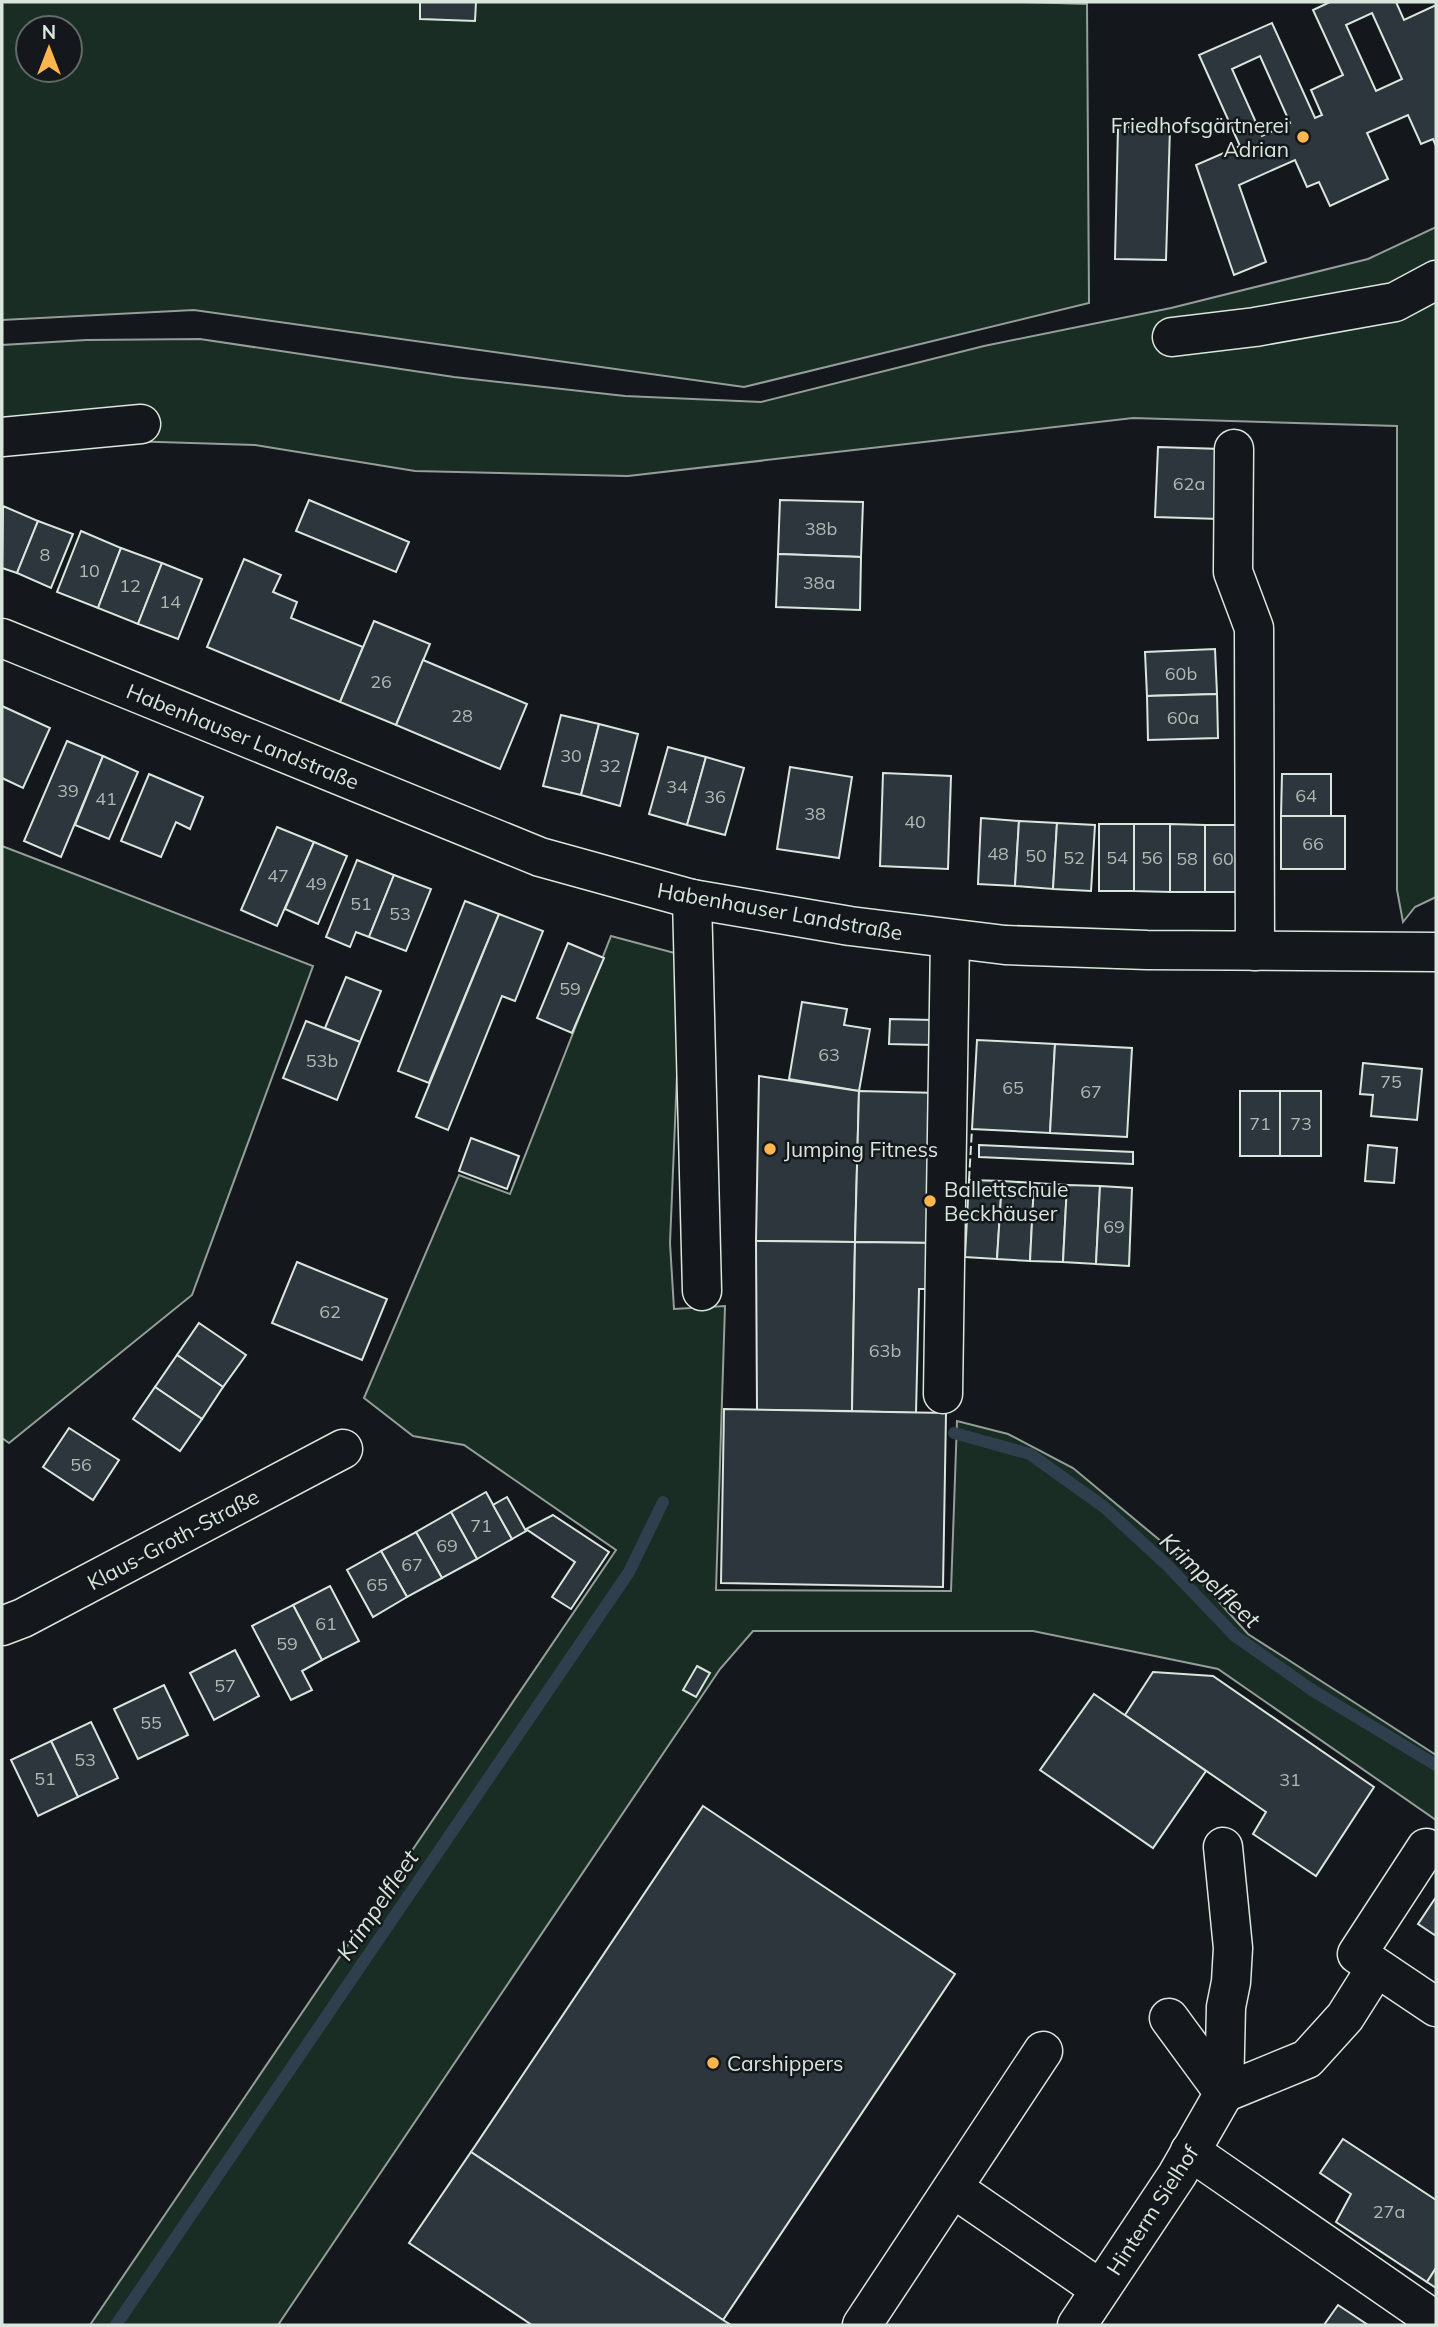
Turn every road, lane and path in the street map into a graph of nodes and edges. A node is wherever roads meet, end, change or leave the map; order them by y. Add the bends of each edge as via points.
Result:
1 (1436, 280) edge
2 (1172, 337) dead end
3 (141, 424) dead end
4 (2, 438) edge
5 (1234, 449) dead end
6 (2, 638) edge
7 (692, 899) junction
8 (950, 939) junction
9 (1255, 951) junction
10 (1436, 952) edge
11 (702, 1291) dead end
12 (943, 1394) dead end
13 (343, 1449) dead end
14 (9, 1616) edge
15 (1223, 1847) dead end
16 (1426, 1848) dead end
17 (1376, 1968) junction
18 (1436, 2007) edge
19 (1169, 2018) dead end
20 (1043, 2051) dead end
21 (1224, 2093) junction
22 (1190, 2151) junction
23 (953, 2188) junction
24 (1100, 2289) junction
25 (1436, 2321) edge
26 (862, 2325) edge
27 (1077, 2325) edge

1 - 2 street via 1395,302
3 - 4 street
5 - 9 street via 1233,572 1254,628
6 - 7 street, Habenhauser Landstraße via 540,857
7 - 8 street, Habenhauser Landstraße
7 - 11 street
8 - 9 street, Habenhauser Landstraße
8 - 12 street
9 - 10 street, Habenhauser Landstraße
13 - 14 street, Klaus-Groth-Straße
15 - 21 street via 1233,1948
16 - 17 street via 1357,1954
17 - 18 street
17 - 21 street via 1345,2017 1307,2059
19 - 21 street
20 - 23 street
21 - 22 street, Hinterm Sielhof
22 - 24 street, Hinterm Sielhof
22 - 25 street
23 - 24 street
23 - 26 street
24 - 27 street, Hinterm Sielhof

